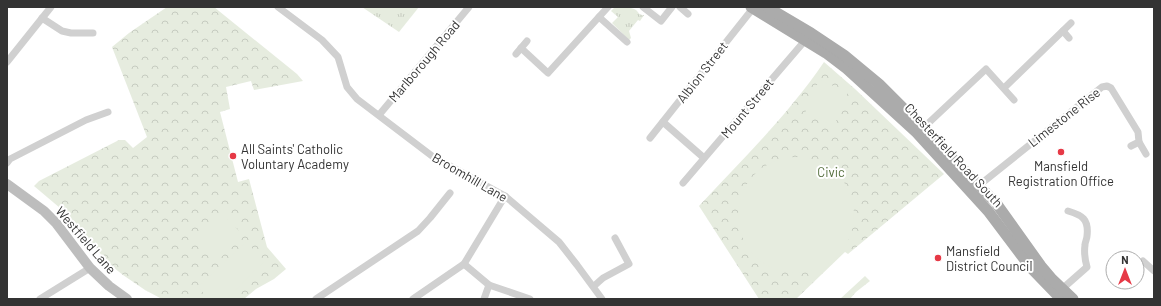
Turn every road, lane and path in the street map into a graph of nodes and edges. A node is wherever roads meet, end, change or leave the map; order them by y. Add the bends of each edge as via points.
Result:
1 (51, 7) edge
2 (278, 7) edge
3 (469, 7) edge
4 (608, 7) edge
5 (643, 7) edge
6 (672, 7) edge
7 (680, 7) edge
8 (753, 7) edge
9 (767, 7) edge
10 (688, 14) dead end
11 (599, 17) junction
12 (42, 18) junction
13 (1071, 23) dead end
14 (1063, 31) junction
15 (93, 33) dead end
16 (808, 37) junction
17 (1070, 38) dead end
18 (527, 41) dead end
19 (627, 42) dead end
20 (521, 48) junction
21 (516, 54) dead end
22 (7, 62) edge
23 (1004, 88) junction
24 (1014, 100) dead end
25 (108, 112) dead end
26 (379, 116) junction
27 (663, 122) junction
28 (920, 131) junction
29 (650, 138) dead end
30 (1139, 142) junction
31 (1131, 146) dead end
32 (1146, 154) dead end
33 (704, 158) junction
34 (7, 163) edge
35 (683, 183) dead end
36 (7, 184) edge
37 (974, 189) junction
38 (450, 193) dead end
39 (505, 196) junction
40 (1068, 211) dead end
41 (615, 238) dead end
42 (464, 264) junction
43 (90, 268) junction
44 (489, 285) junction
45 (594, 286) junction
46 (1062, 294) edge
47 (40, 299) edge
48 (127, 299) edge
49 (316, 299) edge
50 (413, 299) edge
51 (484, 299) edge
52 (530, 299) edge
53 (602, 299) edge
54 (1072, 299) edge

1 - 12 street
2 - 26 street, Broomhill Lane via 322,40 338,57 347,87 357,99
3 - 26 street, Marlborough Road
4 - 11 street
5 - 6 street via 661,21
7 - 10 street
8 - 16 main road, Chesterfield Road South
8 - 27 street, Albion Street
9 - 16 main road, Chesterfield Road South
11 - 19 street
11 - 20 street via 548,72
12 - 15 street via 62,31
12 - 22 street
13 - 14 street
14 - 17 street
14 - 23 street
16 - 28 main road, Chesterfield Road South
16 - 33 street, Mount Street
18 - 20 street
20 - 21 street
23 - 24 street
23 - 28 street via 986,68
25 - 34 street via 86,120 10,159
26 - 39 street, Broomhill Lane via 434,154
27 - 29 street, Albion Street
27 - 33 street
28 - 37 main road, Chesterfield Road South
30 - 31 street
30 - 32 street, Limestone Rise
30 - 37 street, Limestone Rise via 1138,132 1111,88 1102,87
33 - 35 street, Mount Street
36 - 43 street, Westfield Lane via 56,223
37 - 46 main road, Chesterfield Road South via 1031,268
38 - 49 street via 418,231
39 - 42 street
39 - 45 street, Broomhill Lane via 559,242
40 - 46 street via 1083,217 1086,222 1084,253 1087,267
41 - 45 street via 629,264
42 - 44 street
42 - 50 street
43 - 47 street
43 - 48 street, Westfield Lane
44 - 51 street
44 - 52 street
45 - 53 street, Broomhill Lane
46 - 54 main road, Chesterfield Road South

